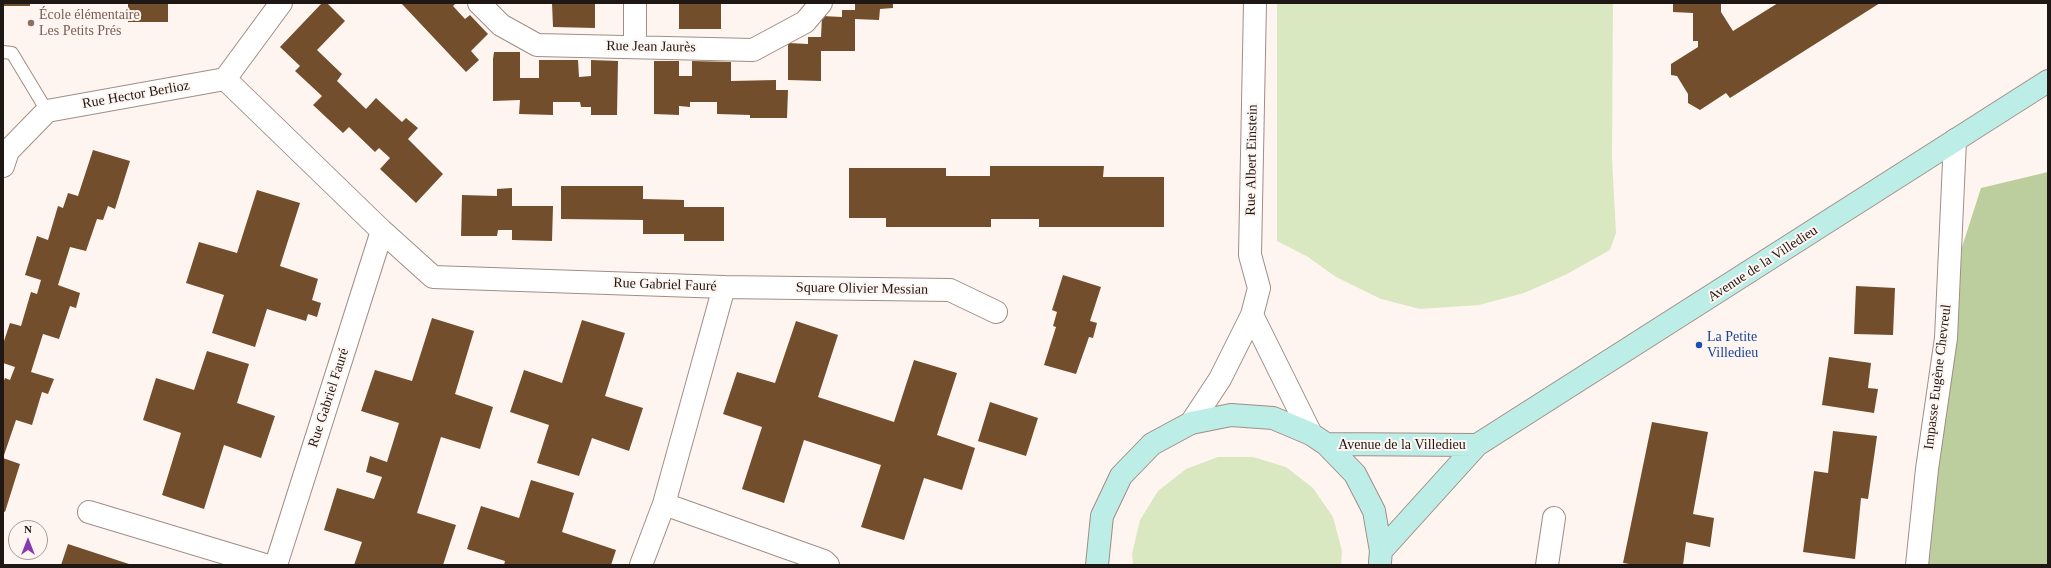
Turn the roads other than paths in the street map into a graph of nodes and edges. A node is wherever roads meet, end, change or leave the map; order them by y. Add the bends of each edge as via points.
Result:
1 (281, 3) edge
2 (479, 3) edge
3 (635, 3) edge
4 (821, 3) edge
5 (1255, 3) edge
6 (635, 47) junction
7 (3, 52) edge
8 (225, 79) junction
9 (2048, 80) edge
10 (47, 111) junction
11 (1955, 140) junction
12 (3, 166) edge
13 (382, 231) junction
14 (724, 287) junction
15 (996, 312) dead end
16 (1252, 315) junction
17 (1191, 423) junction
18 (1319, 439) junction
19 (1477, 445) junction
20 (664, 504) junction
21 (89, 512) dead end
22 (1554, 518) dead end
23 (1381, 558) edge
24 (1095, 563) edge
25 (265, 565) edge
26 (276, 565) edge
27 (641, 565) edge
28 (828, 565) edge
29 (1547, 565) edge
30 (1917, 565) edge

1 - 8 street
2 - 6 street, Rue Jean Jaurès via 500,25 537,45
3 - 6 street
4 - 6 street, Rue Jean Jaurès via 805,22 753,50
5 - 16 street, Rue Albert Einstein via 1250,255 1259,288
7 - 10 lane via 12,53
8 - 10 street, Rue Hector Berlioz
8 - 13 street, Rue Gabriel Fauré
9 - 11 street, Avenue de la Villedieu
10 - 12 street via 8,151
11 - 19 street, Avenue de la Villedieu
11 - 30 street, Impasse Eugène Chevreul via 1946,338 1927,470
13 - 14 street, Rue Gabriel Fauré via 433,277
13 - 26 street, Rue Gabriel Fauré
14 - 15 street, Square Olivier Messian via 950,290
14 - 20 street, Rue Gabriel Fauré
16 - 17 street, Rue Albert Einstein via 1220,379
16 - 18 street
17 - 18 street via 1231,415 1273,418
17 - 24 street via 1152,444 1121,476 1102,516
18 - 19 street, Avenue de la Villedieu
18 - 23 street via 1355,474 1374,511
19 - 23 street, Avenue de la Villedieu
20 - 27 street, Rue Gabriel Fauré
20 - 28 street via 824,561
21 - 25 street
22 - 29 street

